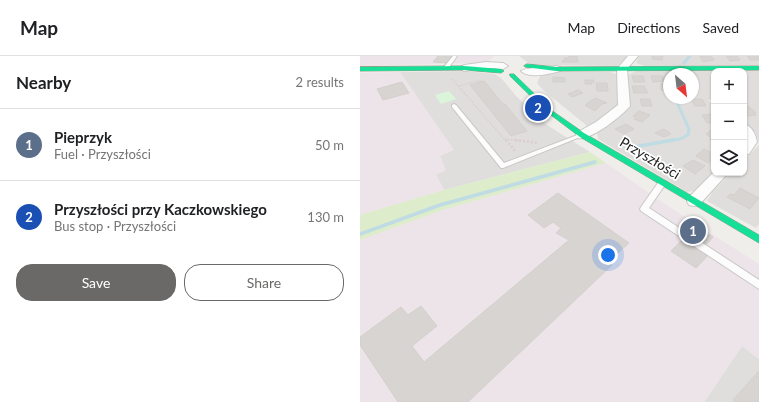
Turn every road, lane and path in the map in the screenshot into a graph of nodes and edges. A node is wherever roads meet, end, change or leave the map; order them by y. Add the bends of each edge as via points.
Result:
1 (455, 56) edge
2 (633, 56) edge
3 (513, 65) edge
4 (446, 68) junction
5 (464, 68) junction
6 (759, 68) edge
7 (556, 69) junction
8 (622, 69) junction
9 (360, 70) edge
10 (541, 72) junction
11 (486, 79) dead end
12 (530, 82) junction
13 (459, 86) junction
14 (532, 94) junction
15 (454, 106) dead end
16 (747, 132) edge
17 (582, 135) junction
18 (505, 139) junction
19 (556, 145) junction
20 (747, 147) edge
21 (522, 158) junction
22 (718, 176) edge
23 (663, 182) junction
24 (694, 201) junction
25 (758, 238) edge
26 (759, 285) edge

1 - 4 lane
2 - 8 street
3 - 5 street
3 - 5 street
3 - 7 street
3 - 10 street
3 - 12 street
3 - 14 street, Przyszłości via 512,75
4 - 5 street
4 - 9 street
4 - 13 path
6 - 8 street
7 - 8 street
7 - 10 street
8 - 17 street via 624,106
10 - 12 street
11 - 13 path
12 - 14 street
13 - 18 path
14 - 17 street, Przyszłości via 549,111
15 - 21 lane via 502,166
16 - 20 street via 751,142
17 - 19 lane
17 - 23 street, Przyszłości
18 - 19 path
18 - 21 path
19 - 21 lane
22 - 24 street
23 - 24 street, Przyszłości
23 - 26 lane via 644,209
24 - 25 street, Przyszłości

